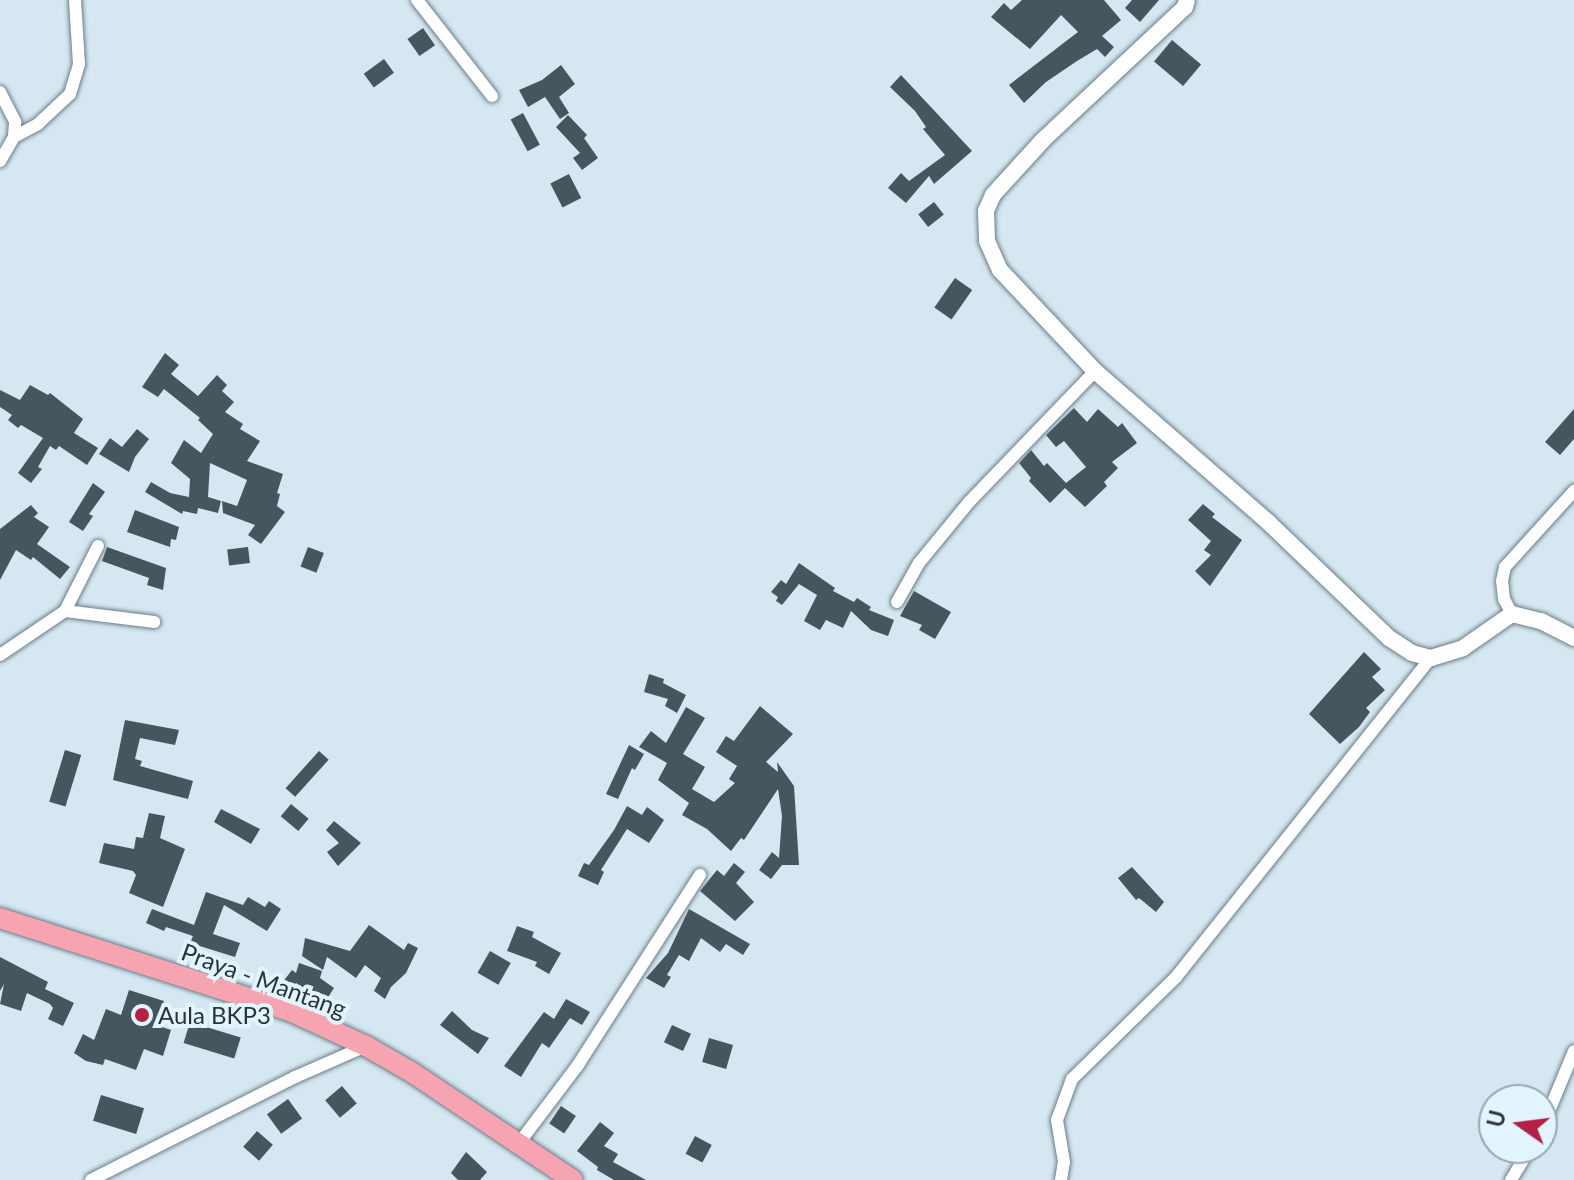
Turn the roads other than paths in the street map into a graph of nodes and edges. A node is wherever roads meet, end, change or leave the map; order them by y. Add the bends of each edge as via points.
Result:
1 (75, 0) edge
2 (417, 0) edge
3 (1187, 0) edge
4 (0, 92) edge
5 (492, 96) dead end
6 (14, 137) junction
7 (0, 161) edge
8 (1095, 371) junction
9 (1574, 491) edge
10 (98, 546) dead end
11 (897, 602) dead end
12 (65, 611) junction
13 (1512, 614) junction
14 (154, 622) dead end
15 (1574, 638) edge
16 (0, 655) edge
17 (1431, 658) junction
18 (700, 875) dead end
19 (0, 918) edge
20 (366, 1046) junction
21 (1574, 1051) edge
22 (1558, 1090) edge
23 (519, 1143) junction
24 (91, 1180) edge
25 (573, 1180) edge
26 (1061, 1180) edge

1 - 6 street via 79,64 70,94 38,124
2 - 5 street
3 - 8 street via 1043,140 993,195 986,211 987,241 1000,270
4 - 6 street via 15,122
6 - 7 street
8 - 11 street via 970,501 919,563
8 - 17 street via 1268,522 1389,638
9 - 13 street via 1505,567 1504,599
10 - 12 street
12 - 14 street
12 - 16 street
13 - 15 street
13 - 17 street via 1463,648
17 - 26 street via 1176,977 1072,1079 1057,1120 1064,1162
18 - 23 street via 578,1065
19 - 20 main road, Praya - Mantang via 292,1012
20 - 23 main road, Praya - Mantang
20 - 24 street
21 - 22 street
23 - 25 main road, Praya - Mantang

